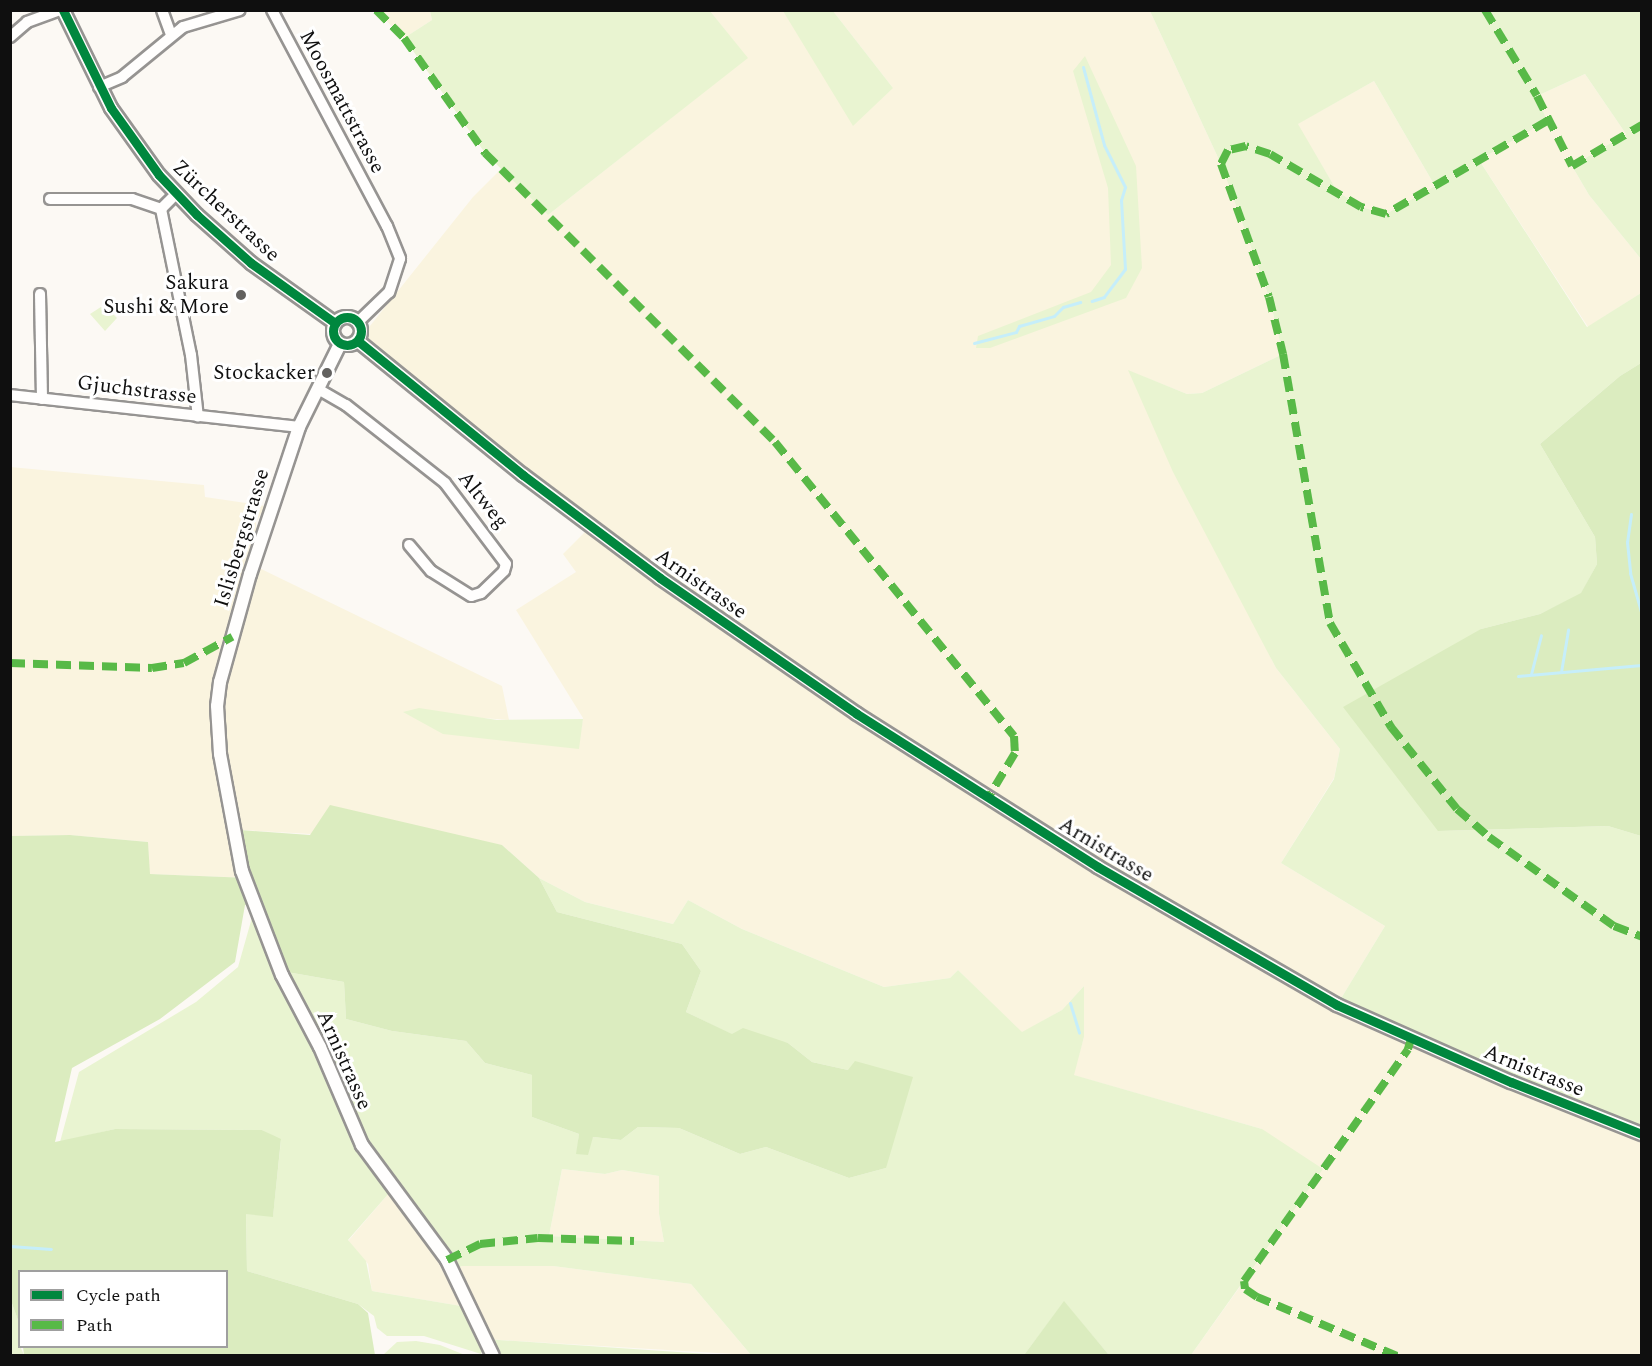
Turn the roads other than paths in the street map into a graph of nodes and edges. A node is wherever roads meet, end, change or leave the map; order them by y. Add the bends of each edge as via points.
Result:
1 (62, 10) edge
2 (162, 10) edge
3 (240, 10) edge
4 (272, 10) edge
5 (171, 35) junction
6 (10, 37) edge
7 (99, 87) junction
8 (176, 194) junction
9 (50, 199) dead end
10 (161, 208) junction
11 (40, 294) dead end
12 (358, 322) junction
13 (335, 323) junction
14 (358, 341) junction
15 (340, 344) junction
16 (318, 389) junction
17 (10, 395) edge
18 (42, 399) junction
19 (198, 417) junction
20 (299, 427) junction
21 (409, 545) dead end
22 (220, 754) joint
23 (1641, 1134) edge
24 (493, 1356) edge

1 - 6 street via 27,22
1 - 7 street, Zürcherstrasse
2 - 5 street
3 - 5 street via 198,21
4 - 12 street, Moosmattstrasse via 396,246 399,271 389,292
5 - 7 street via 122,77
7 - 8 street, Zürcherstrasse via 142,154
8 - 10 street
8 - 13 street, Zürcherstrasse via 251,263
9 - 10 street via 132,200
10 - 19 street via 191,355
11 - 18 street
12 - 13 street via 344,317
12 - 14 street via 362,331
13 - 15 street via 333,335
14 - 15 street
14 - 23 street, Arnistrasse via 591,526 857,714 1088,861 1260,962 1383,1027
15 - 16 street, Islisbergstrasse
16 - 20 street, Islisbergstrasse
16 - 21 street, Altweg via 346,405 445,483 506,564 504,571 481,593 471,596 431,571
17 - 18 street, Gjuchstrasse
18 - 19 street, Gjuchstrasse
19 - 20 street, Gjuchstrasse
20 - 22 street, Islisbergstrasse via 265,524 220,682
22 - 24 street, Arnistrasse via 242,871 282,975 320,1047 362,1144 447,1260

